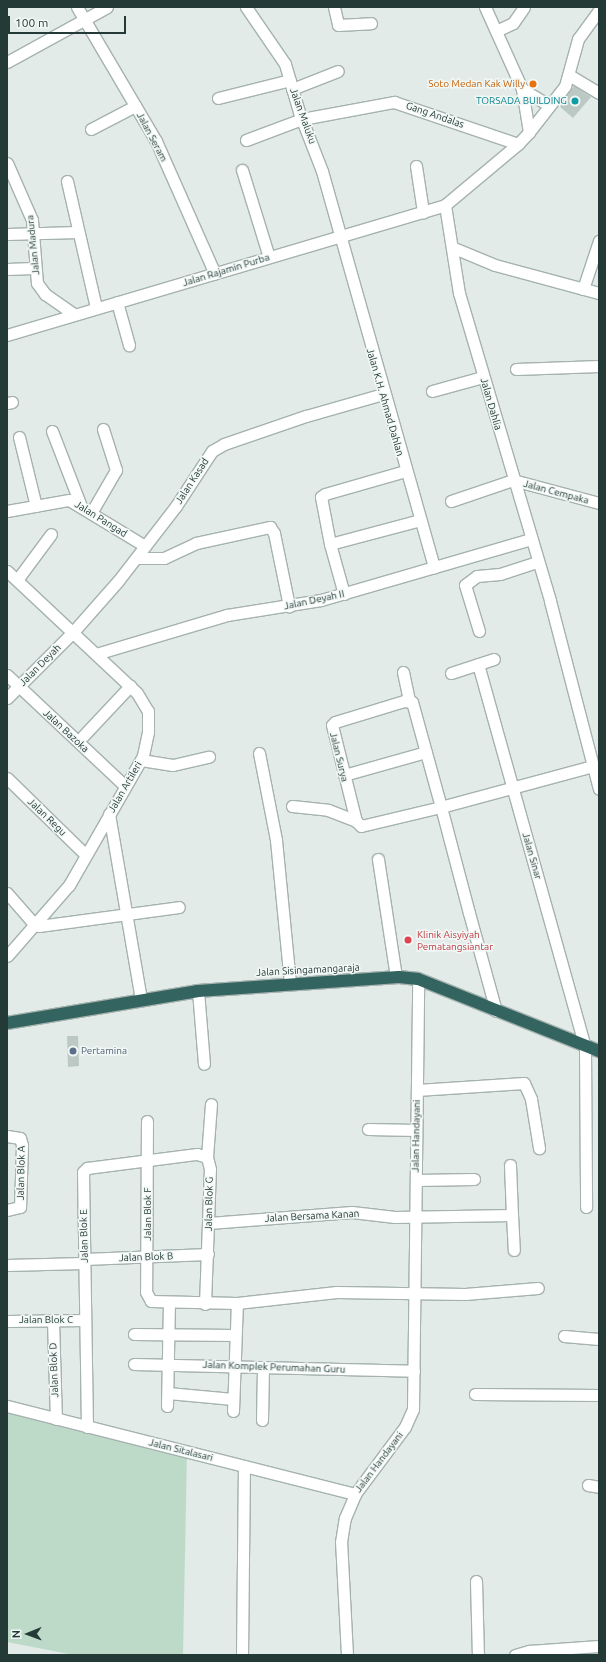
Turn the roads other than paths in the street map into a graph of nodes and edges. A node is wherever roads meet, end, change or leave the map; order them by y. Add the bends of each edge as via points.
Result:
1 (77, 7) edge
2 (107, 7) edge
3 (246, 7) edge
4 (334, 7) edge
5 (485, 7) edge
6 (524, 7) edge
7 (599, 10) edge
8 (85, 20) junction
9 (371, 23) dead end
10 (496, 31) junction
11 (7, 62) edge
12 (338, 71) dead end
13 (569, 75) junction
14 (291, 85) junction
15 (522, 89) junction
16 (599, 93) edge
17 (218, 98) dead end
18 (549, 105) junction
19 (135, 106) junction
20 (302, 119) junction
21 (91, 129) dead end
22 (529, 132) junction
23 (246, 140) dead end
24 (518, 144) junction
25 (7, 163) edge
26 (416, 166) dead end
27 (242, 170) dead end
28 (67, 181) dead end
29 (445, 205) junction
30 (423, 212) junction
31 (78, 232) junction
32 (7, 234) edge
33 (33, 234) junction
34 (338, 236) junction
35 (599, 241) edge
36 (454, 248) junction
37 (269, 257) junction
38 (33, 268) junction
39 (7, 269) edge
40 (215, 274) junction
41 (583, 289) junction
42 (599, 293) edge
43 (116, 302) junction
44 (96, 308) junction
45 (74, 314) junction
46 (7, 335) edge
47 (129, 345) dead end
48 (599, 366) edge
49 (516, 369) dead end
50 (483, 377) junction
51 (432, 391) dead end
52 (383, 394) junction
53 (103, 429) dead end
54 (52, 431) dead end
55 (19, 437) dead end
56 (405, 471) junction
57 (513, 480) junction
58 (452, 501) dead end
59 (599, 503) edge
60 (36, 506) junction
61 (81, 506) junction
62 (7, 511) edge
63 (91, 512) junction
64 (420, 520) junction
65 (51, 534) dead end
66 (531, 539) junction
67 (330, 544) junction
68 (145, 546) junction
69 (136, 558) junction
70 (538, 562) junction
71 (434, 567) junction
72 (7, 571) edge
73 (17, 580) junction
74 (344, 594) junction
75 (289, 606) junction
76 (74, 632) junction
77 (479, 632) dead end
78 (96, 654) junction
79 (494, 659) dead end
80 (478, 664) junction
81 (403, 672) dead end
82 (452, 672) dead end
83 (7, 675) edge
84 (19, 686) junction
85 (130, 686) junction
86 (7, 698) edge
87 (409, 700) junction
88 (83, 736) dead end
89 (426, 752) junction
90 (259, 753) dead end
91 (209, 757) dead end
92 (141, 760) junction
93 (596, 772) edge
94 (344, 775) junction
95 (7, 778) edge
96 (125, 786) junction
97 (513, 788) junction
98 (599, 789) edge
99 (292, 806) dead end
100 (441, 807) junction
101 (109, 814) junction
102 (356, 821) junction
103 (86, 855) junction
104 (378, 859) dead end
105 (7, 893) edge
106 (179, 907) dead end
107 (127, 915) junction
108 (34, 924) junction
109 (7, 956) edge
110 (396, 978) junction
111 (418, 979) junction
112 (290, 983) junction
113 (198, 991) junction
114 (141, 1000) junction
115 (496, 1011) junction
116 (7, 1023) edge
117 (585, 1048) junction
118 (599, 1051) edge
119 (204, 1064) dead end
120 (417, 1090) junction
121 (211, 1104) dead end
122 (147, 1121) dead end
123 (368, 1129) dead end
124 (416, 1130) junction
125 (7, 1136) edge
126 (539, 1148) dead end
127 (207, 1157) junction
128 (148, 1162) junction
129 (510, 1165) dead end
130 (474, 1179) dead end
131 (416, 1180) junction
132 (586, 1207) dead end
133 (7, 1210) edge
134 (512, 1216) junction
135 (416, 1217) junction
136 (209, 1223) junction
137 (514, 1250) dead end
138 (208, 1254) junction
139 (148, 1257) junction
140 (84, 1261) junction
141 (7, 1265) edge
142 (538, 1288) dead end
143 (415, 1292) junction
144 (169, 1303) junction
145 (237, 1303) junction
146 (205, 1304) junction
147 (53, 1320) junction
148 (85, 1320) junction
149 (7, 1321) edge
150 (134, 1334) dead end
151 (168, 1334) junction
152 (235, 1335) junction
153 (564, 1336) dead end
154 (599, 1338) edge
155 (134, 1364) dead end
156 (168, 1364) junction
157 (233, 1367) junction
158 (263, 1367) junction
159 (414, 1371) junction
160 (168, 1393) junction
161 (475, 1394) dead end
162 (599, 1395) edge
163 (233, 1399) junction
164 (7, 1406) edge
165 (167, 1406) dead end
166 (233, 1411) dead end
167 (56, 1419) junction
168 (262, 1420) dead end
169 (87, 1427) junction
170 (244, 1466) junction
171 (355, 1494) junction
172 (476, 1581) dead end
173 (599, 1646) edge
174 (242, 1655) edge
175 (347, 1655) edge
176 (478, 1655) edge
177 (515, 1655) edge

1 - 8 street, Jalan Seram
2 - 8 street
3 - 14 street, Jalan Maluku via 279,52
4 - 9 street via 338,26
5 - 10 street
6 - 10 street via 513,23
7 - 13 street via 578,39
8 - 11 street
8 - 19 street, Jalan Seram
10 - 15 street
12 - 14 street
13 - 16 street
13 - 18 street via 565,86
14 - 17 street
14 - 20 street, Jalan Maluku
15 - 18 street
15 - 22 street
18 - 22 street
19 - 21 street
19 - 40 street, Jalan Seram via 156,141
20 - 23 street, Gang Andalas
20 - 24 street, Gang Andalas via 394,102
20 - 34 street, Jalan Maluku via 322,171
22 - 24 street
24 - 29 street
25 - 33 street, Jalan Madura via 28,206
26 - 30 street
27 - 37 street
28 - 31 street
29 - 30 street, Jalan Rajamin Purba
29 - 36 street, Jalan Dahlia
30 - 34 street, Jalan Rajamin Purba
31 - 33 street
31 - 44 street
32 - 33 street
33 - 38 street, Jalan Madura
34 - 37 street, Jalan Rajamin Purba
34 - 52 street, Jalan K.H. Ahmad Dahlan
35 - 41 street
36 - 41 street via 495,265
36 - 50 street, Jalan Dahlia via 459,293
37 - 40 street, Jalan Rajamin Purba
38 - 39 street
38 - 45 street, Jalan Madura via 37,283 45,294
40 - 43 street, Jalan Rajamin Purba
41 - 42 street
43 - 44 street, Jalan Rajamin Purba
43 - 47 street
44 - 45 street, Jalan Rajamin Purba
45 - 46 street, Jalan Rajamin Purba
48 - 49 street
50 - 51 street
50 - 57 street, Jalan Dahlia
52 - 56 street, Jalan K.H. Ahmad Dahlan
52 - 68 street, Jalan Kasad via 224,444 202,463 176,506
53 - 63 street via 116,470
54 - 61 street
55 - 60 street
56 - 64 street, Jalan K.H. Ahmad Dahlan
56 - 67 street via 325,494 321,501
57 - 58 street
57 - 59 street, Jalan Cempaka
57 - 66 street, Jalan Dahlia
60 - 61 street, Jalan Pangad via 69,500
60 - 62 street, Jalan Pangad
61 - 63 street, Jalan Pangad
63 - 68 street, Jalan Pangad
64 - 67 street
64 - 71 street, Jalan K.H. Ahmad Dahlan
65 - 73 street
66 - 70 street, Jalan Dahlia
66 - 71 street, Jalan Deyah II
67 - 74 street
68 - 69 street, Jalan Kasad
69 - 75 street via 164,558 196,543 270,527 274,533
69 - 76 street, Jalan Kasad
70 - 77 street via 500,574 476,576 464,585
70 - 93 street, Jalan Dahlia
71 - 74 street, Jalan Deyah II
72 - 73 street, Jalan Artileri
73 - 76 street, Jalan Artileri
74 - 75 street, Jalan Deyah II
75 - 78 street, Jalan Deyah II via 203,620
76 - 78 street, Jalan Artileri
76 - 84 street, Jalan Deyah
78 - 85 street, Jalan Artileri
79 - 80 street
80 - 82 street
80 - 97 street, Jalan Sinar
81 - 87 street
83 - 84 street, Jalan Bazoka
84 - 86 street, Jalan Deyah
84 - 96 street, Jalan Bazoka
85 - 88 street
85 - 92 street, Jalan Artileri via 148,711 148,739
87 - 89 street via 412,702
87 - 94 street, Jalan Surya via 335,722 332,730
89 - 94 street
89 - 100 street
90 - 112 street via 276,840
91 - 92 street via 173,765
92 - 96 street, Jalan Artileri
93 - 97 street
93 - 98 street, Jalan Dahlia
94 - 102 street, Jalan Surya
95 - 103 street, Jalan Regu
96 - 101 street, Jalan Artileri
97 - 100 street
97 - 117 street, Jalan Sinar
99 - 102 street via 328,810
100 - 102 street via 361,826
100 - 115 street
101 - 103 street, Jalan Artileri
101 - 107 street
103 - 108 street, Jalan Artileri via 69,885
104 - 110 street
105 - 108 street
106 - 107 street
107 - 108 street via 62,924
107 - 114 street
108 - 109 street, Jalan Artileri
110 - 111 highway, Jalan Sisingamangaraja
110 - 112 highway, Jalan Sisingamangaraja
111 - 115 highway, Jalan Sisingamangaraja
111 - 120 street, Jalan Handayani
112 - 113 highway, Jalan Sisingamangaraja
113 - 114 highway, Jalan Sisingamangaraja
113 - 119 street
114 - 116 highway, Jalan Sisingamangaraja
115 - 117 highway, Jalan Sisingamangaraja
117 - 118 highway, Jalan Sisingamangaraja
117 - 132 street, Jalan Sinar
120 - 124 street, Jalan Handayani
120 - 126 street via 524,1083 531,1099
121 - 127 street, Jalan Blok G
122 - 128 street, Jalan Blok F
123 - 124 street
124 - 131 street, Jalan Handayani
125 - 133 street, Jalan Blok A via 20,1138 22,1145 20,1207
127 - 128 street, Jalan Blok E via 197,1154
127 - 136 street, Jalan Blok G via 210,1169
128 - 139 street, Jalan Blok F
128 - 140 street, Jalan Blok E via 84,1169
129 - 134 street
130 - 131 street
131 - 135 street, Jalan Handayani
134 - 135 street, Jalan Bersama Kanan
134 - 137 street
135 - 136 street, Jalan Bersama Kanan via 352,1212
135 - 143 street, Jalan Handayani
136 - 138 street, Jalan Blok G
138 - 139 street, Jalan Blok B
138 - 146 street, Jalan Blok G
139 - 140 street, Jalan Blok B
139 - 144 street, Jalan Blok F via 146,1292 156,1303
140 - 141 street, Jalan Blok B
140 - 148 street, Jalan Blok E
142 - 143 street via 465,1294
143 - 145 street via 336,1292
143 - 159 street, Jalan Handayani
144 - 146 street
144 - 151 street
145 - 146 street
145 - 152 street
147 - 148 street, Jalan Blok C
147 - 149 street, Jalan Blok C
147 - 167 street, Jalan Blok D
148 - 169 street, Jalan Blok E
150 - 151 street
151 - 152 street
151 - 156 street
152 - 157 street
153 - 154 street
155 - 156 street, Jalan Komplek Perumahan Guru
156 - 157 street, Jalan Komplek Perumahan Guru
156 - 160 street
157 - 158 street, Jalan Komplek Perumahan Guru
157 - 163 street
158 - 159 street, Jalan Komplek Perumahan Guru
158 - 168 street
159 - 171 street, Jalan Handayani via 413,1409 405,1427
160 - 163 street
160 - 165 street
161 - 162 street
163 - 166 street
164 - 167 street, Jalan Sitalasari
167 - 169 street, Jalan Sitalasari
169 - 170 street, Jalan Sitalasari
170 - 171 street, Jalan Sitalasari
170 - 174 street
171 - 175 street, Jalan Handayani via 341,1542
172 - 176 street
173 - 177 street via 529,1651

